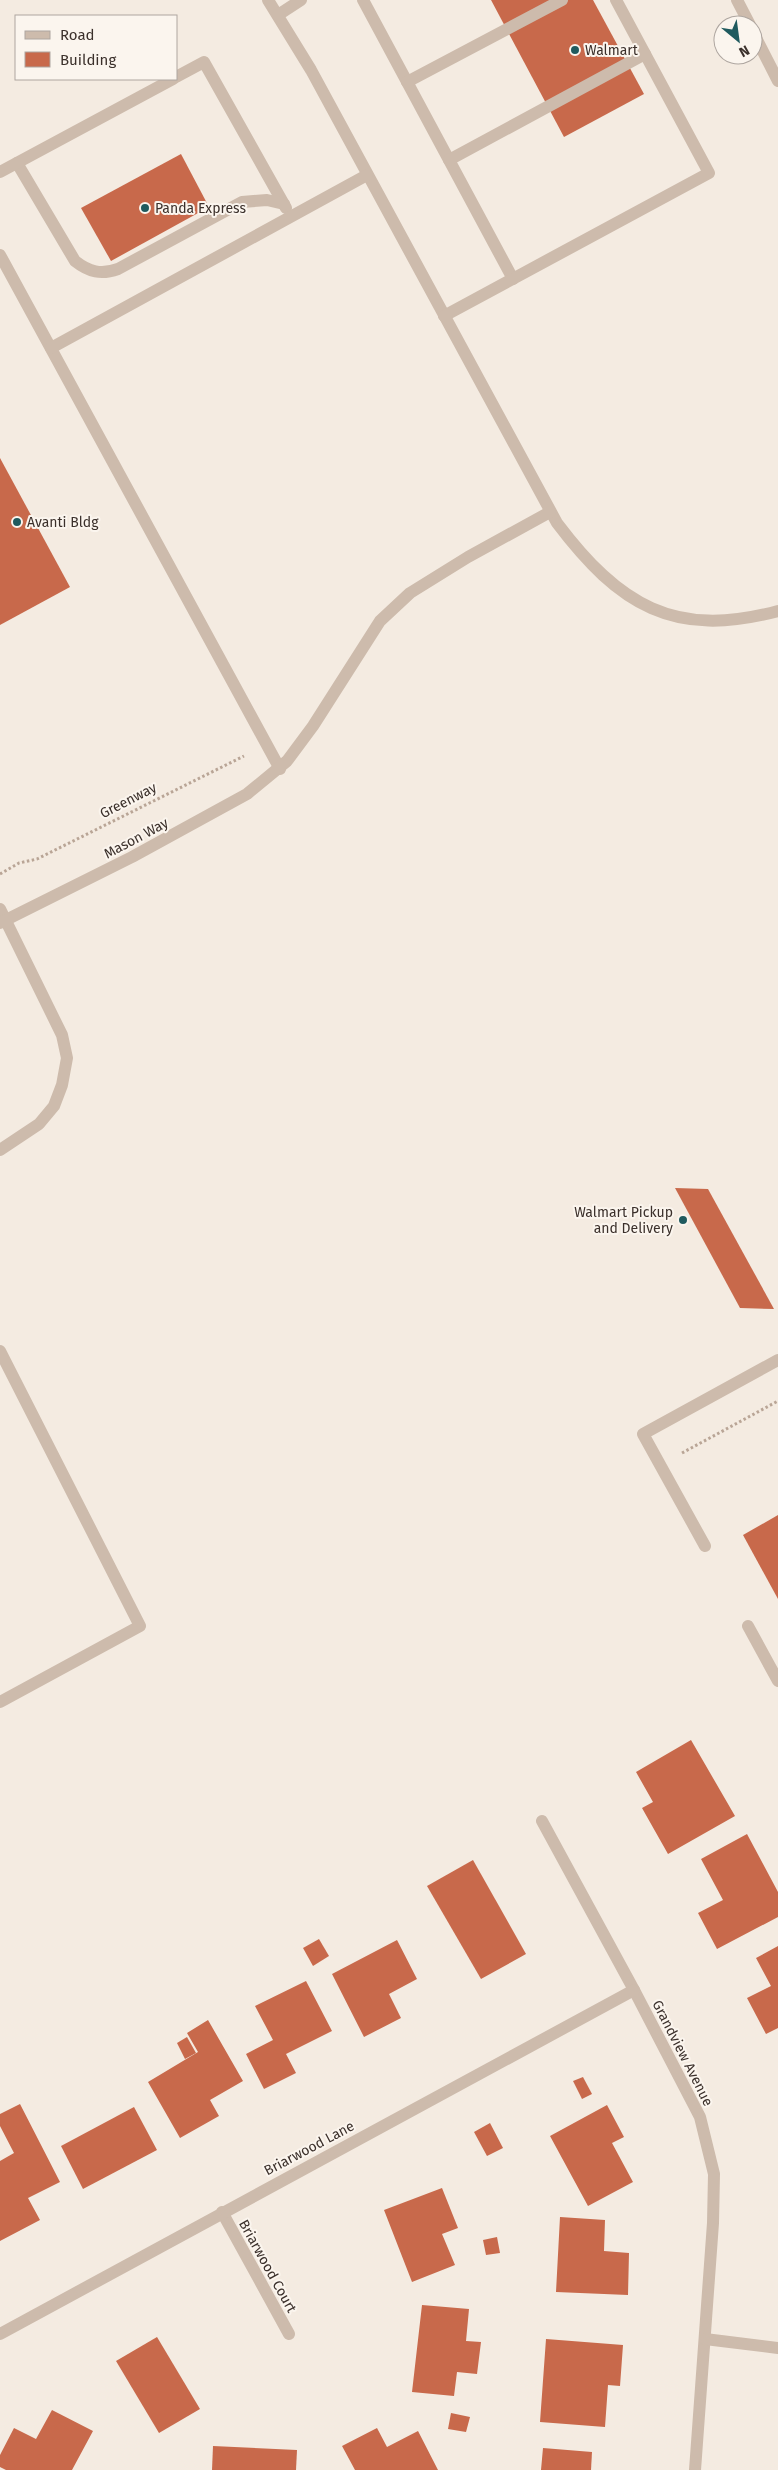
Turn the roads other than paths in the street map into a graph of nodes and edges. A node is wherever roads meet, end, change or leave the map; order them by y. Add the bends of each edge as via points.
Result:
1 (268, 0) edge
2 (301, 0) edge
3 (363, 0) edge
4 (562, 0) edge
5 (616, 0) edge
6 (737, 0) edge
7 (278, 15) junction
8 (745, 15) edge
9 (763, 52) edge
10 (645, 54) junction
11 (178, 76) edge
12 (171, 80) edge
13 (778, 81) edge
14 (407, 82) junction
15 (449, 160) junction
16 (17, 163) junction
17 (0, 172) edge
18 (367, 175) junction
19 (284, 204) junction
20 (290, 217) junction
21 (0, 255) edge
22 (513, 279) junction
23 (444, 316) junction
24 (51, 348) junction
25 (550, 512) junction
26 (778, 611) edge
27 (280, 769) junction
28 (0, 908) edge
29 (3, 922) edge
30 (0, 1150) edge
31 (0, 1351) edge
32 (778, 1360) edge
33 (705, 1546) dead end
34 (748, 1626) dead end
35 (778, 1681) edge
36 (0, 1702) edge
37 (542, 1821) dead end
38 (634, 1990) junction
39 (222, 2212) junction
40 (0, 2334) edge
41 (289, 2334) dead end
42 (705, 2339) junction
43 (778, 2348) edge
44 (695, 2470) edge

1 - 7 street
2 - 7 street
3 - 14 street
4 - 14 street
5 - 10 street
6 - 8 street
7 - 18 street
9 - 13 street
10 - 15 street
10 - 22 street via 709,173
11 - 19 street via 204,62
12 - 16 street
14 - 15 street
15 - 22 street
16 - 17 street
16 - 19 street via 75,261 93,272 118,269 242,202 267,200
18 - 20 street
18 - 23 street
19 - 20 street
20 - 24 street
21 - 24 street
22 - 23 street
23 - 25 street
24 - 27 street
25 - 26 street via 583,558 612,585 655,610 696,622 745,620
25 - 27 street, Mason Way via 410,593 380,622 313,726
27 - 29 street, Mason Way via 247,794 182,830
28 - 29 street
29 - 30 street via 62,1035 67,1058 54,1106 39,1124
31 - 36 street via 140,1626
32 - 33 street via 643,1434
34 - 35 street
37 - 38 street, Grandview Avenue
38 - 39 street, Briarwood Lane
38 - 42 street, Grandview Avenue via 700,2117 714,2174
39 - 40 street, Briarwood Lane
39 - 41 street, Briarwood Court
42 - 43 street
42 - 44 street, Grandview Avenue

